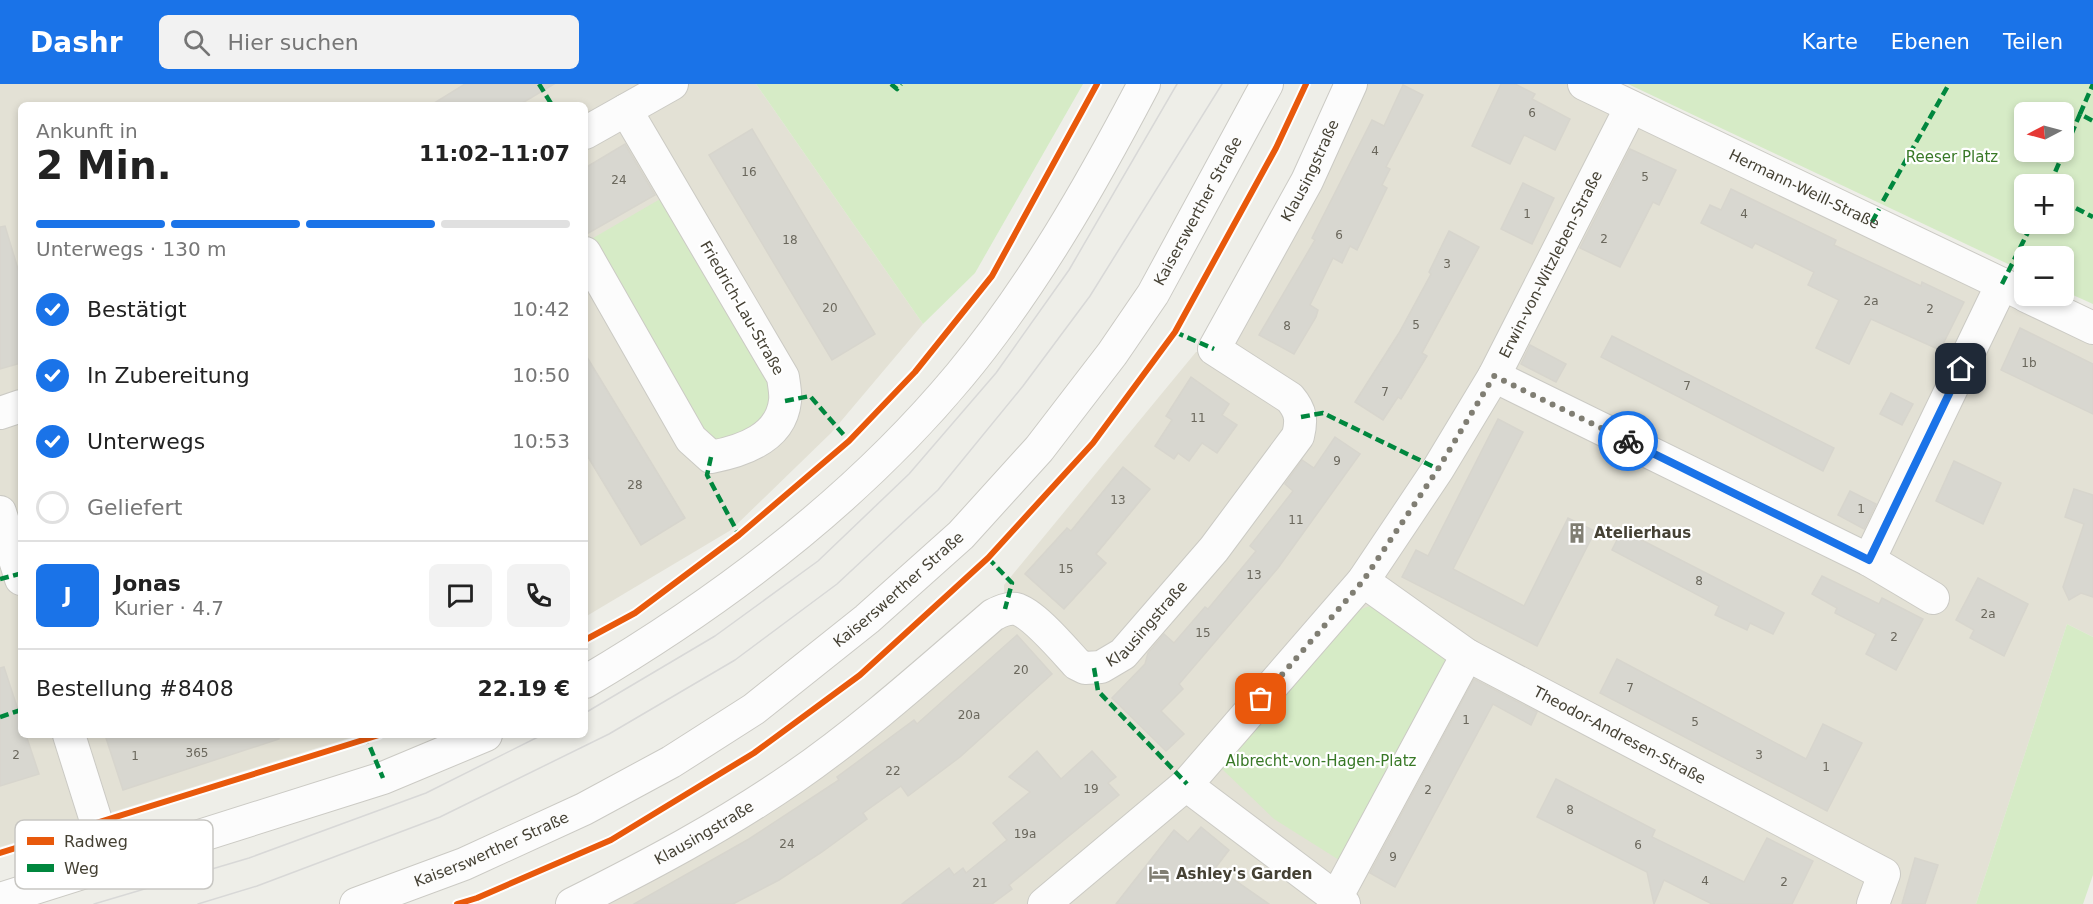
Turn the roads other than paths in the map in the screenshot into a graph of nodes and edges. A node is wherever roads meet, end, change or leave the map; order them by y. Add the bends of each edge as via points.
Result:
1 (1144, 84) edge
2 (1267, 84) edge
3 (1351, 84) edge
4 (1584, 84) edge
5 (647, 94) edge
6 (1632, 107) junction
7 (588, 131) edge
8 (588, 258) edge
9 (2014, 290) edge
10 (2014, 299) edge
11 (2047, 306) edge
12 (2093, 328) edge
13 (1494, 376) junction
14 (18, 407) edge
15 (0, 413) edge
16 (0, 512) edge
17 (1869, 560) junction
18 (18, 569) edge
19 (1363, 581) junction
20 (1933, 598) dead end
21 (1467, 655) junction
22 (588, 680) edge
23 (70, 738) edge
24 (479, 738) edge
25 (1186, 785) junction
26 (96, 820) edge
27 (213, 832) edge
28 (32, 889) edge
29 (0, 899) edge
30 (1341, 902) edge
31 (356, 904) edge
32 (572, 904) edge
33 (1044, 904) edge
34 (1874, 904) edge

1 - 22 street via 1100,168 1016,299 960,375 882,459 811,524 739,581 648,645
2 - 31 street, Kaiserswerther Straße via 1153,294 1039,449 961,536 867,619 754,709 670,762 584,809 464,864
3 - 32 street, Klausingstraße via 1307,181 1214,349 1290,398 1301,417 1298,436 1214,549 1123,654 1101,667 1085,668 1028,615 1017,609 1005,609 793,778 681,850
4 - 6 street, Hermann-Weill-Straße
5 - 7 street, Friedrich-Lau-Straße
5 - 8 street, Friedrich-Lau-Straße via 783,377 785,401 776,428 741,452 711,457 691,439
6 - 9 street, Hermann-Weill-Straße
6 - 13 street, Erwin-von-Witzleben-Straße
10 - 17 street
11 - 12 street, Hermann-Weill-Straße
13 - 17 street
13 - 19 street, Erwin-von-Witzleben-Straße
14 - 15 street
16 - 18 street
17 - 20 street
19 - 21 street, Theodor-Andresen-Straße
19 - 25 street, Erwin-von-Witzleben-Straße
21 - 30 street
21 - 34 street, Theodor-Andresen-Straße via 1884,874
23 - 26 street
24 - 27 street via 383,778
25 - 30 street
25 - 33 street, Erwin-von-Witzleben-Straße
28 - 29 street

